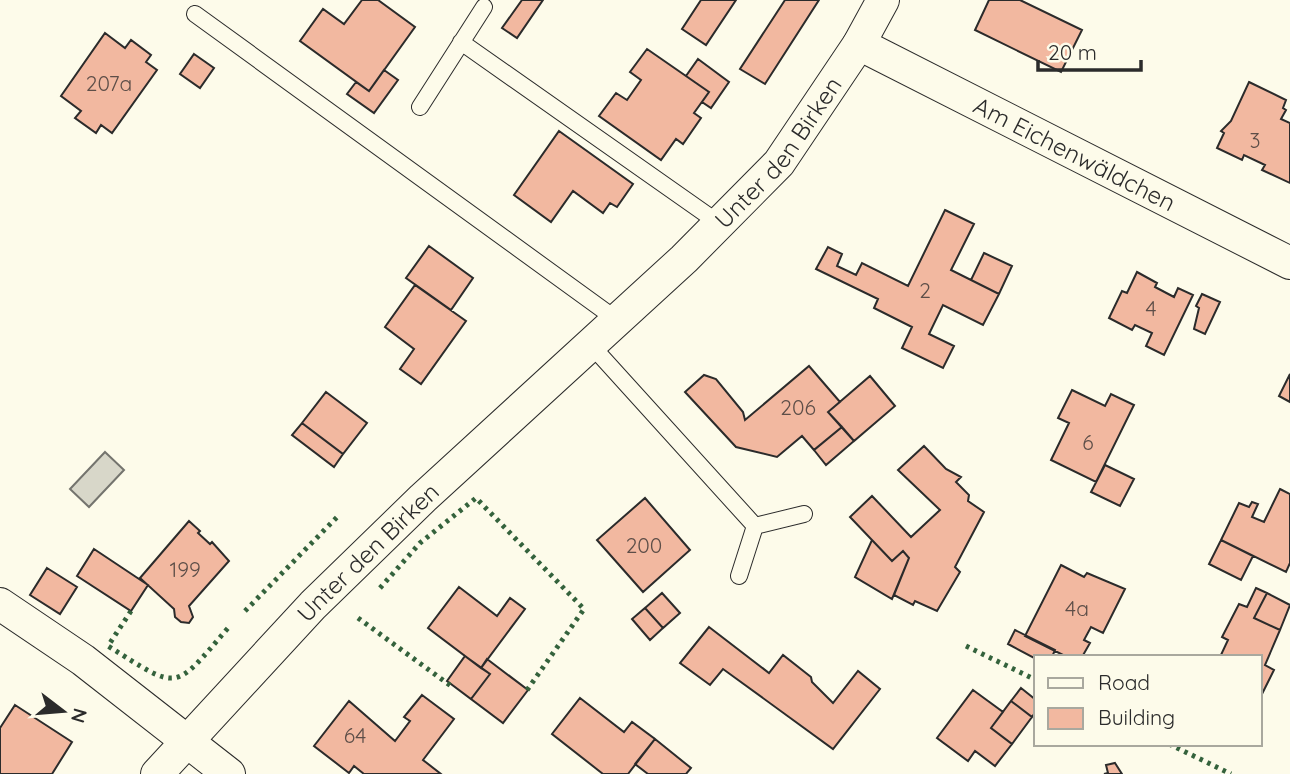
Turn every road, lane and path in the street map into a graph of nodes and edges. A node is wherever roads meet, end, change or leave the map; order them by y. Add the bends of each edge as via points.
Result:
1 (883, 0) edge
2 (484, 6) dead end
3 (195, 14) dead end
4 (461, 42) junction
5 (859, 44) junction
6 (420, 107) dead end
7 (720, 224) junction
8 (1290, 262) edge
9 (618, 320) junction
10 (591, 345) junction
11 (804, 514) dead end
12 (755, 526) junction
13 (739, 576) dead end
14 (0, 604) edge
15 (187, 742) junction
16 (157, 774) edge
17 (229, 774) edge

1 - 5 street, Unter den Birken
2 - 4 lane
3 - 9 lane
4 - 6 lane
4 - 7 lane
5 - 7 street, Unter den Birken via 779,163
5 - 8 street, Am Eichenwäldchen
7 - 9 street, Unter den Birken
9 - 10 street, Unter den Birken
10 - 12 lane
10 - 15 street, Unter den Birken via 313,605
11 - 12 lane
12 - 13 lane
14 - 15 street via 83,660
15 - 16 street, Unter den Birken
15 - 17 street

